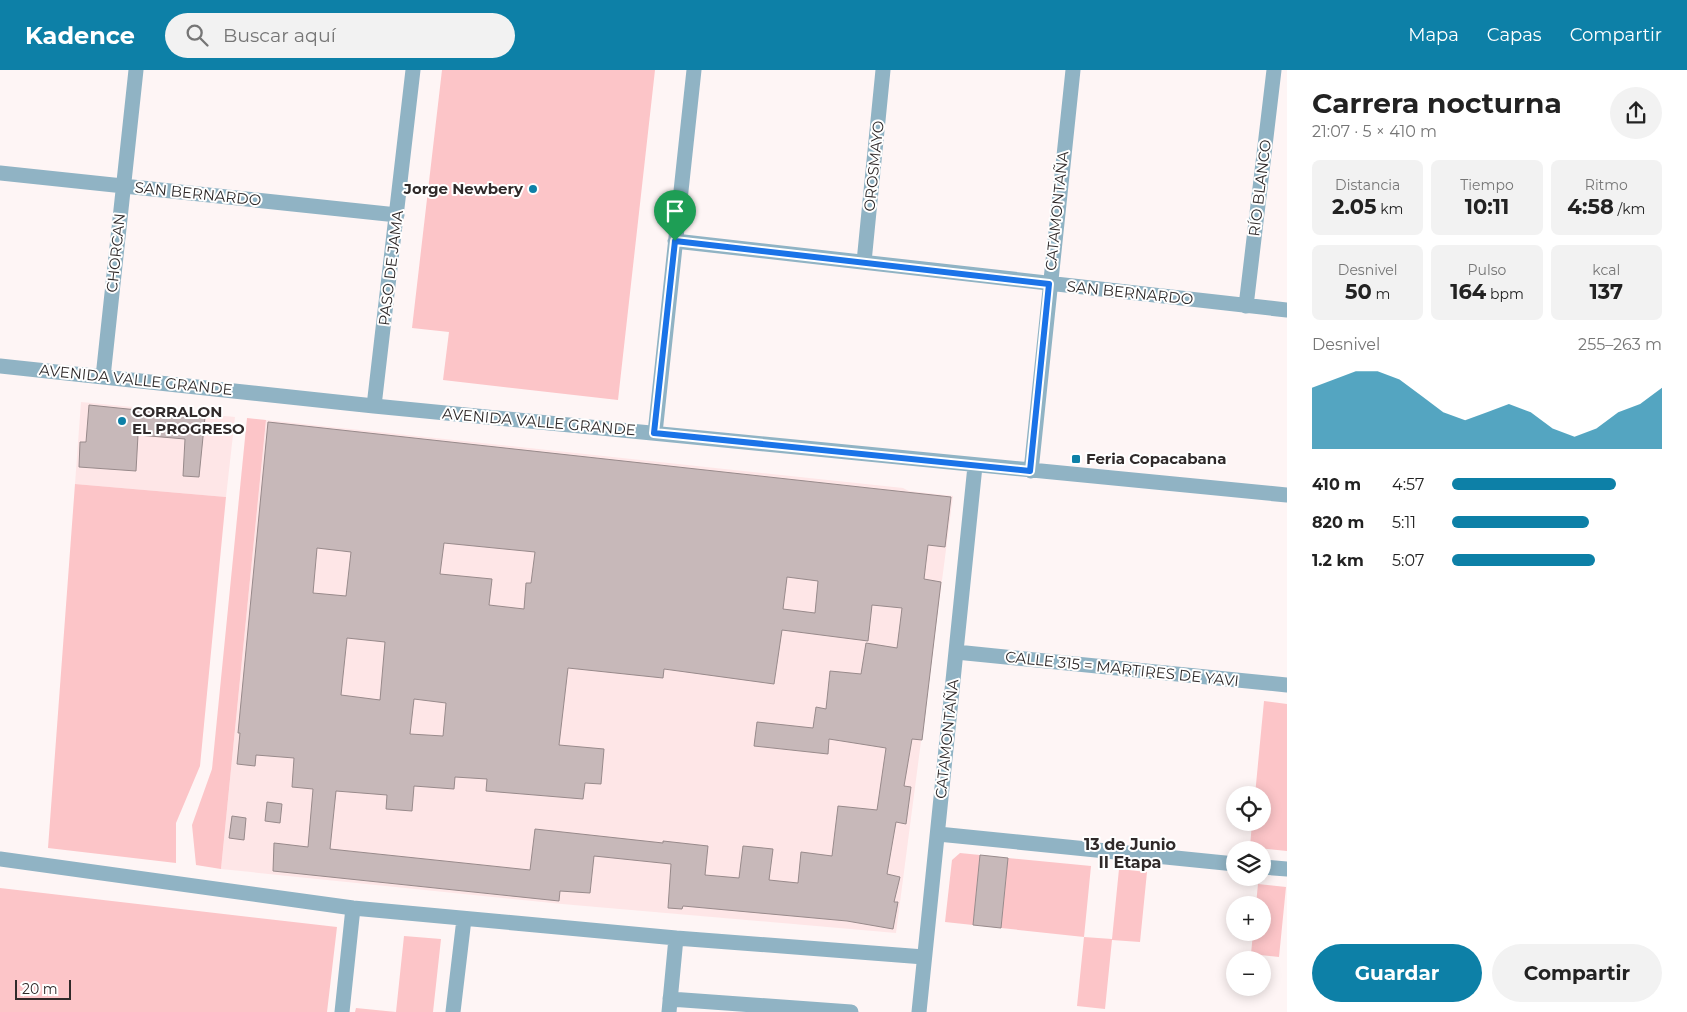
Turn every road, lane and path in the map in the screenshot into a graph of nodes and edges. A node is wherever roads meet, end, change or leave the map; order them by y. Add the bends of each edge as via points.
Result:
1 (136, 70) edge
2 (413, 70) edge
3 (694, 70) edge
4 (883, 70) edge
5 (1073, 70) edge
6 (1274, 70) edge
7 (0, 173) edge
8 (123, 186) junction
9 (397, 215) junction
10 (675, 241) junction
11 (864, 262) junction
12 (1049, 284) junction
13 (1246, 306) junction
14 (1287, 310) edge
15 (0, 366) edge
16 (103, 377) junction
17 (374, 406) junction
18 (654, 433) junction
19 (975, 466) junction
20 (1030, 471) junction
21 (1287, 495) edge
22 (956, 652) junction
23 (1287, 685) edge
24 (938, 834) junction
25 (0, 859) edge
26 (1226, 863) edge
27 (1271, 868) edge
28 (1287, 869) edge
29 (353, 908) junction
30 (464, 919) junction
31 (676, 938) junction
32 (924, 958) junction
33 (670, 1005) edge
34 (342, 1012) edge
35 (453, 1012) edge
36 (851, 1012) edge
37 (919, 1012) edge

1 - 8 street, CHORCAN
2 - 9 street, PASO DE JAMA
3 - 10 street
4 - 11 street, OROSMAYO
5 - 12 street, CATAMONTAÑA
6 - 13 street, RÍO BLANCO
7 - 8 street, SAN BERNARDO
8 - 9 street, SAN BERNARDO
8 - 16 street, CHORCAN
9 - 17 street, PASO DE JAMA
10 - 11 street, SAN BERNARDO
10 - 18 street
11 - 12 street, SAN BERNARDO
12 - 13 street, SAN BERNARDO
12 - 20 street, CATAMONTAÑA
13 - 14 street, SAN BERNARDO
15 - 16 street, AVENIDA VALLE GRANDE
16 - 17 street, AVENIDA VALLE GRANDE
17 - 18 street, AVENIDA VALLE GRANDE
18 - 19 street, AVENIDA VALLE GRANDE
19 - 20 street, AVENIDA VALLE GRANDE
19 - 22 street, CATAMONTAÑA
20 - 21 street, AVENIDA VALLE GRANDE
22 - 23 street, CALLE 315 = MARTIRES DE YAVI
22 - 24 street, CATAMONTAÑA
24 - 26 street
24 - 32 street, CATAMONTAÑA
25 - 29 street
27 - 28 street
29 - 30 street
29 - 34 street
30 - 31 street
30 - 35 street
31 - 32 street
31 - 33 street
32 - 37 street, CATAMONTAÑA
33 - 36 street

